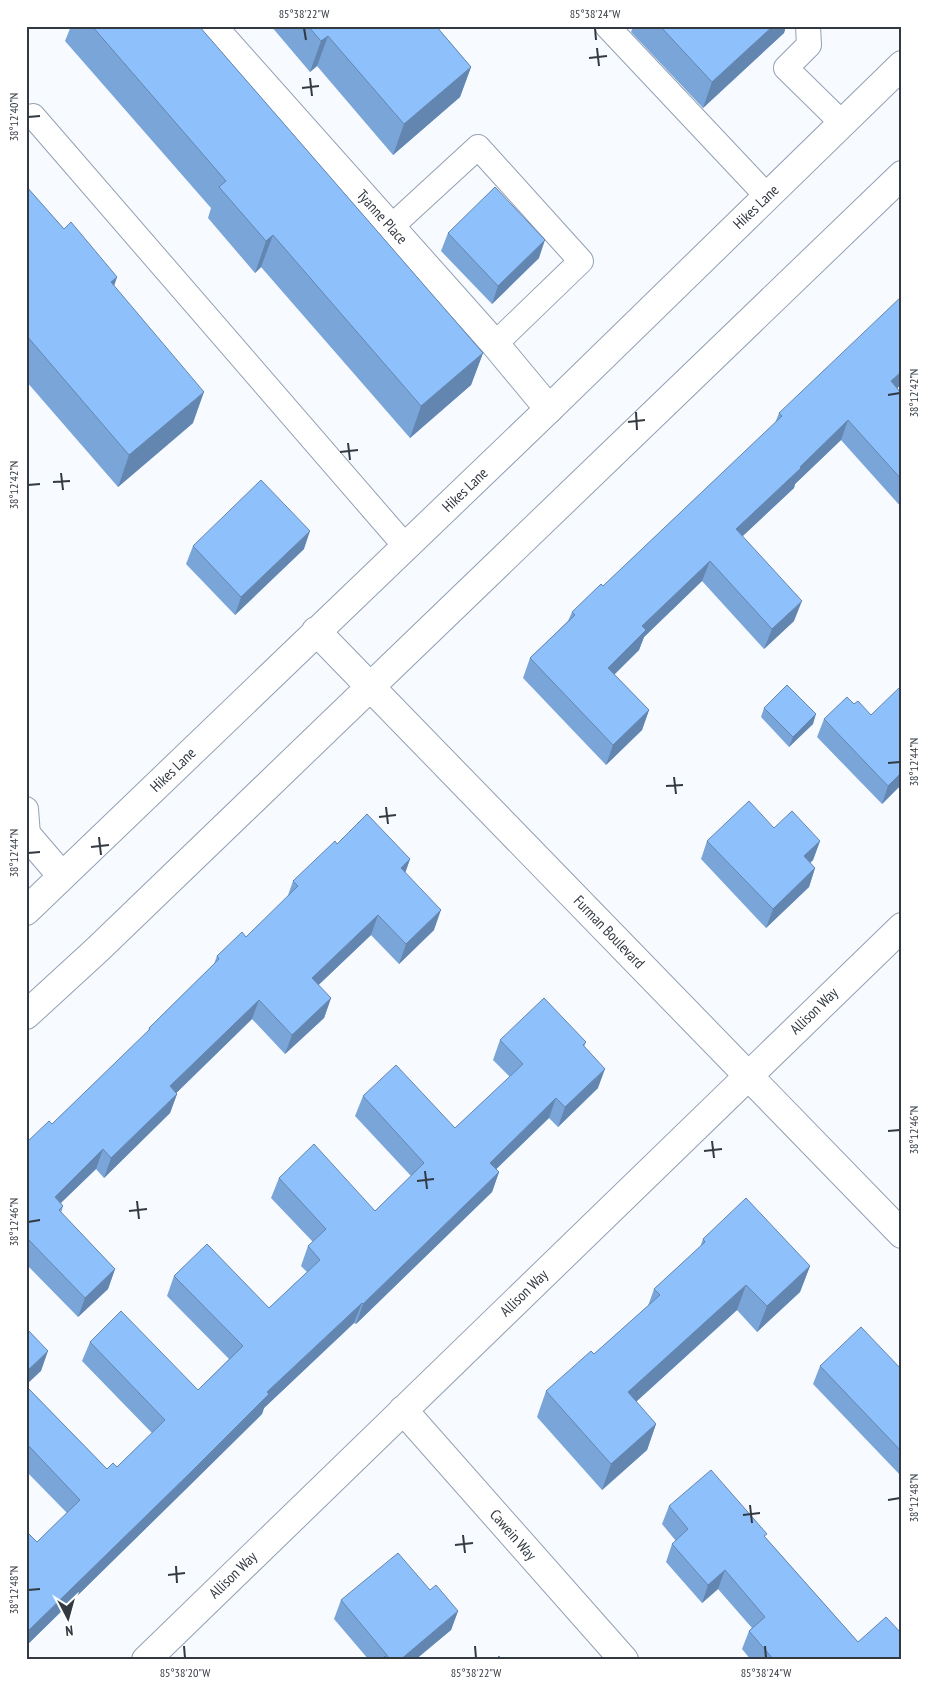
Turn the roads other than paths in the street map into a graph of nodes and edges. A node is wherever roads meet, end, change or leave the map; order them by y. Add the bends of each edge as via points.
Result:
1 (212, 26) edge
2 (607, 26) edge
3 (808, 26) edge
4 (902, 65) edge
5 (33, 116) dead end
6 (842, 123) junction
7 (902, 175) edge
8 (767, 196) junction
9 (391, 227) junction
10 (495, 344) junction
11 (549, 409) junction
12 (406, 547) junction
13 (316, 631) junction
14 (371, 686) junction
15 (27, 826) edge
16 (62, 876) junction
17 (26, 911) edge
18 (902, 926) edge
19 (26, 1015) edge
20 (748, 1075) junction
21 (902, 1234) edge
22 (403, 1410) junction
23 (146, 1660) edge
24 (624, 1660) edge

1 - 9 street, Tyanne Place
2 - 8 lane
3 - 6 lane via 809,45 786,68
4 - 6 street, Hikes Lane
5 - 12 lane
6 - 8 street, Hikes Lane
7 - 14 street
8 - 11 street, Hikes Lane
9 - 10 street, Tyanne Place
9 - 10 lane via 478,147 581,262
10 - 11 street, Tyanne Place
11 - 12 street, Hikes Lane
12 - 13 street, Hikes Lane
13 - 14 street, Furman Boulevard
13 - 16 street, Hikes Lane
14 - 19 street
14 - 20 street, Furman Boulevard
15 - 16 street
16 - 17 street, Hikes Lane
18 - 20 street, Allison Way
20 - 21 street, Furman Boulevard
20 - 22 street, Allison Way
22 - 23 street, Allison Way
22 - 24 street, Cawein Way

